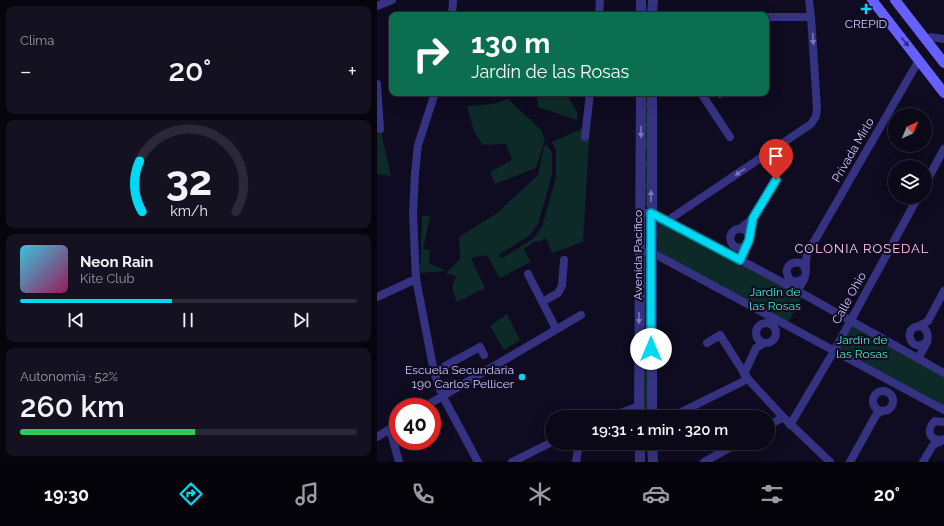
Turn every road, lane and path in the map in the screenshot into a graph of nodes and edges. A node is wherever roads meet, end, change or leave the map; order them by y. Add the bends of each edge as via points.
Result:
1 (392, 0) edge
2 (453, 0) edge
3 (600, 0) edge
4 (641, 0) edge
5 (653, 0) edge
6 (809, 0) edge
7 (872, 0) edge
8 (895, 0) edge
9 (377, 6) edge
10 (452, 12) edge
11 (599, 12) edge
12 (641, 12) edge
13 (653, 12) edge
14 (769, 17) edge
15 (811, 17) junction
16 (944, 39) edge
17 (926, 40) junction
18 (919, 60) junction
19 (944, 63) edge
20 (377, 84) edge
21 (944, 93) edge
22 (434, 96) edge
23 (590, 96) edge
24 (641, 96) edge
25 (652, 96) edge
26 (703, 96) edge
27 (380, 129) dead end
28 (585, 137) dead end
29 (730, 137) dead end
30 (944, 149) edge
31 (932, 171) edge
32 (776, 180) dead end
33 (914, 204) edge
34 (640, 213) junction
35 (651, 213) junction
36 (753, 218) junction
37 (667, 221) junction
38 (740, 228) junction
39 (730, 236) junction
40 (749, 240) junction
41 (723, 251) junction
42 (640, 252) junction
43 (651, 252) junction
44 (809, 252) junction
45 (563, 260) dead end
46 (740, 260) junction
47 (796, 262) junction
48 (787, 269) junction
49 (528, 274) dead end
50 (805, 274) junction
51 (416, 279) junction
52 (779, 281) junction
53 (797, 291) junction
54 (944, 291) edge
55 (377, 297) edge
56 (542, 302) junction
57 (767, 314) junction
58 (581, 315) dead end
59 (850, 320) junction
60 (780, 321) junction
61 (928, 321) junction
62 (761, 324) junction
63 (919, 326) junction
64 (556, 329) junction
65 (775, 331) junction
66 (909, 333) junction
67 (756, 336) junction
68 (928, 338) junction
69 (707, 343) dead end
70 (764, 343) junction
71 (757, 348) junction
72 (901, 349) junction
73 (834, 351) junction
74 (484, 355) dead end
75 (918, 358) junction
76 (434, 372) junction
77 (944, 373) edge
78 (746, 376) junction
79 (886, 379) junction
80 (899, 386) junction
81 (879, 392) junction
82 (442, 396) junction
83 (439, 398) edge
84 (893, 399) junction
85 (639, 406) junction
86 (943, 409) edge
87 (628, 410) edge
88 (639, 410) edge
89 (652, 410) edge
90 (684, 410) edge
91 (878, 412) junction
92 (783, 417) junction
93 (775, 422) edge
94 (940, 422) edge
95 (790, 425) junction
96 (389, 430) edge
97 (930, 434) junction
98 (377, 437) edge
99 (943, 440) edge
100 (933, 445) junction
101 (545, 446) edge
102 (396, 450) edge
103 (578, 450) edge
104 (640, 450) edge
105 (653, 450) edge
106 (725, 450) edge
107 (399, 462) edge
108 (477, 462) edge
109 (512, 462) edge
110 (576, 462) edge
111 (640, 462) edge
112 (653, 462) edge
113 (704, 462) edge
114 (830, 462) edge
115 (850, 462) edge
116 (923, 462) edge

1 - 9 street
2 - 10 street
3 - 11 street
4 - 12 street
5 - 13 street
6 - 15 street
7 -> 18 main road
8 - 17 main road
14 - 15 street
15 -> 37 street via 817,108 811,124
16 - 17 street via 931,37
17 - 19 main road
18 - 21 main road
18 - 44 street, Privada Mirlo
20 - 27 street
22 - 51 street via 418,145 415,173 413,214
23 - 28 street
24 -> 34 street, Avenida Pacífico
35 -> 25 street, Avenida Pacífico
26 - 29 street
30 - 31 street
32 - 36 street
33 - 59 street, Calle Ohio
34 - 35 street
34 - 42 street, Avenida Pacífico
35 - 37 street
35 - 43 street, Avenida Pacífico
36 - 38 street
36 - 40 street
37 - 41 street
38 - 39 street
38 - 40 street
39 - 40 street via 733,246 738,248 743,248
39 - 41 street
40 - 46 street
41 - 46 street
42 - 43 street
42 -> 85 street, Avenida Pacífico
43 - 57 street
43 - 89 street, Avenida Pacífico
44 - 47 street, Privada Mirlo
44 - 50 street, Privada Mirlo
45 - 56 street via 562,286 558,293
46 - 52 street
47 - 48 street
47 - 50 street via 801,263
48 - 50 street via 787,275 795,282 800,281
48 - 52 street
49 - 56 street
50 - 53 street, Privada Mirlo
51 - 55 street
51 - 76 street
52 - 53 street
53 - 59 street
54 - 61 street
56 - 64 street
57 - 60 street
57 - 62 street
58 - 64 street
59 - 72 street
59 - 73 street, Calle Ohio
60 - 65 street
60 - 73 street
61 - 63 street
61 - 68 street
62 - 65 street via 770,324
62 - 67 street
63 - 66 street via 911,329
63 - 68 street via 923,327
64 - 82 street
65 - 70 street via 773,340
66 - 68 street via 909,339 917,346 923,345
66 - 72 street
67 - 70 street
67 - 71 street
68 - 75 street
69 - 78 street via 720,335
70 - 71 street
71 - 78 street
72 - 75 street
73 - 79 street
73 - 95 street, Calle Ohio
74 - 76 street via 480,347
75 - 77 street
76 - 82 street
78 - 90 street
78 - 92 street
79 - 80 street
79 - 81 street
80 - 84 street
80 - 86 street
81 - 84 street via 887,392
81 - 91 street via 873,400
82 - 83 street
82 - 108 street
84 - 91 street via 891,408
85 - 87 street
85 - 88 street, Avenida Pacífico
86 - 94 street
91 - 115 street
92 - 93 street
92 - 95 street
94 - 97 street via 931,425
95 - 114 street
96 - 98 street
97 - 99 street via 933,438
97 - 100 street
99 - 100 street
100 - 116 street
101 - 109 street
102 - 107 street
103 - 110 street
104 - 111 street
105 - 112 street
106 - 113 street

